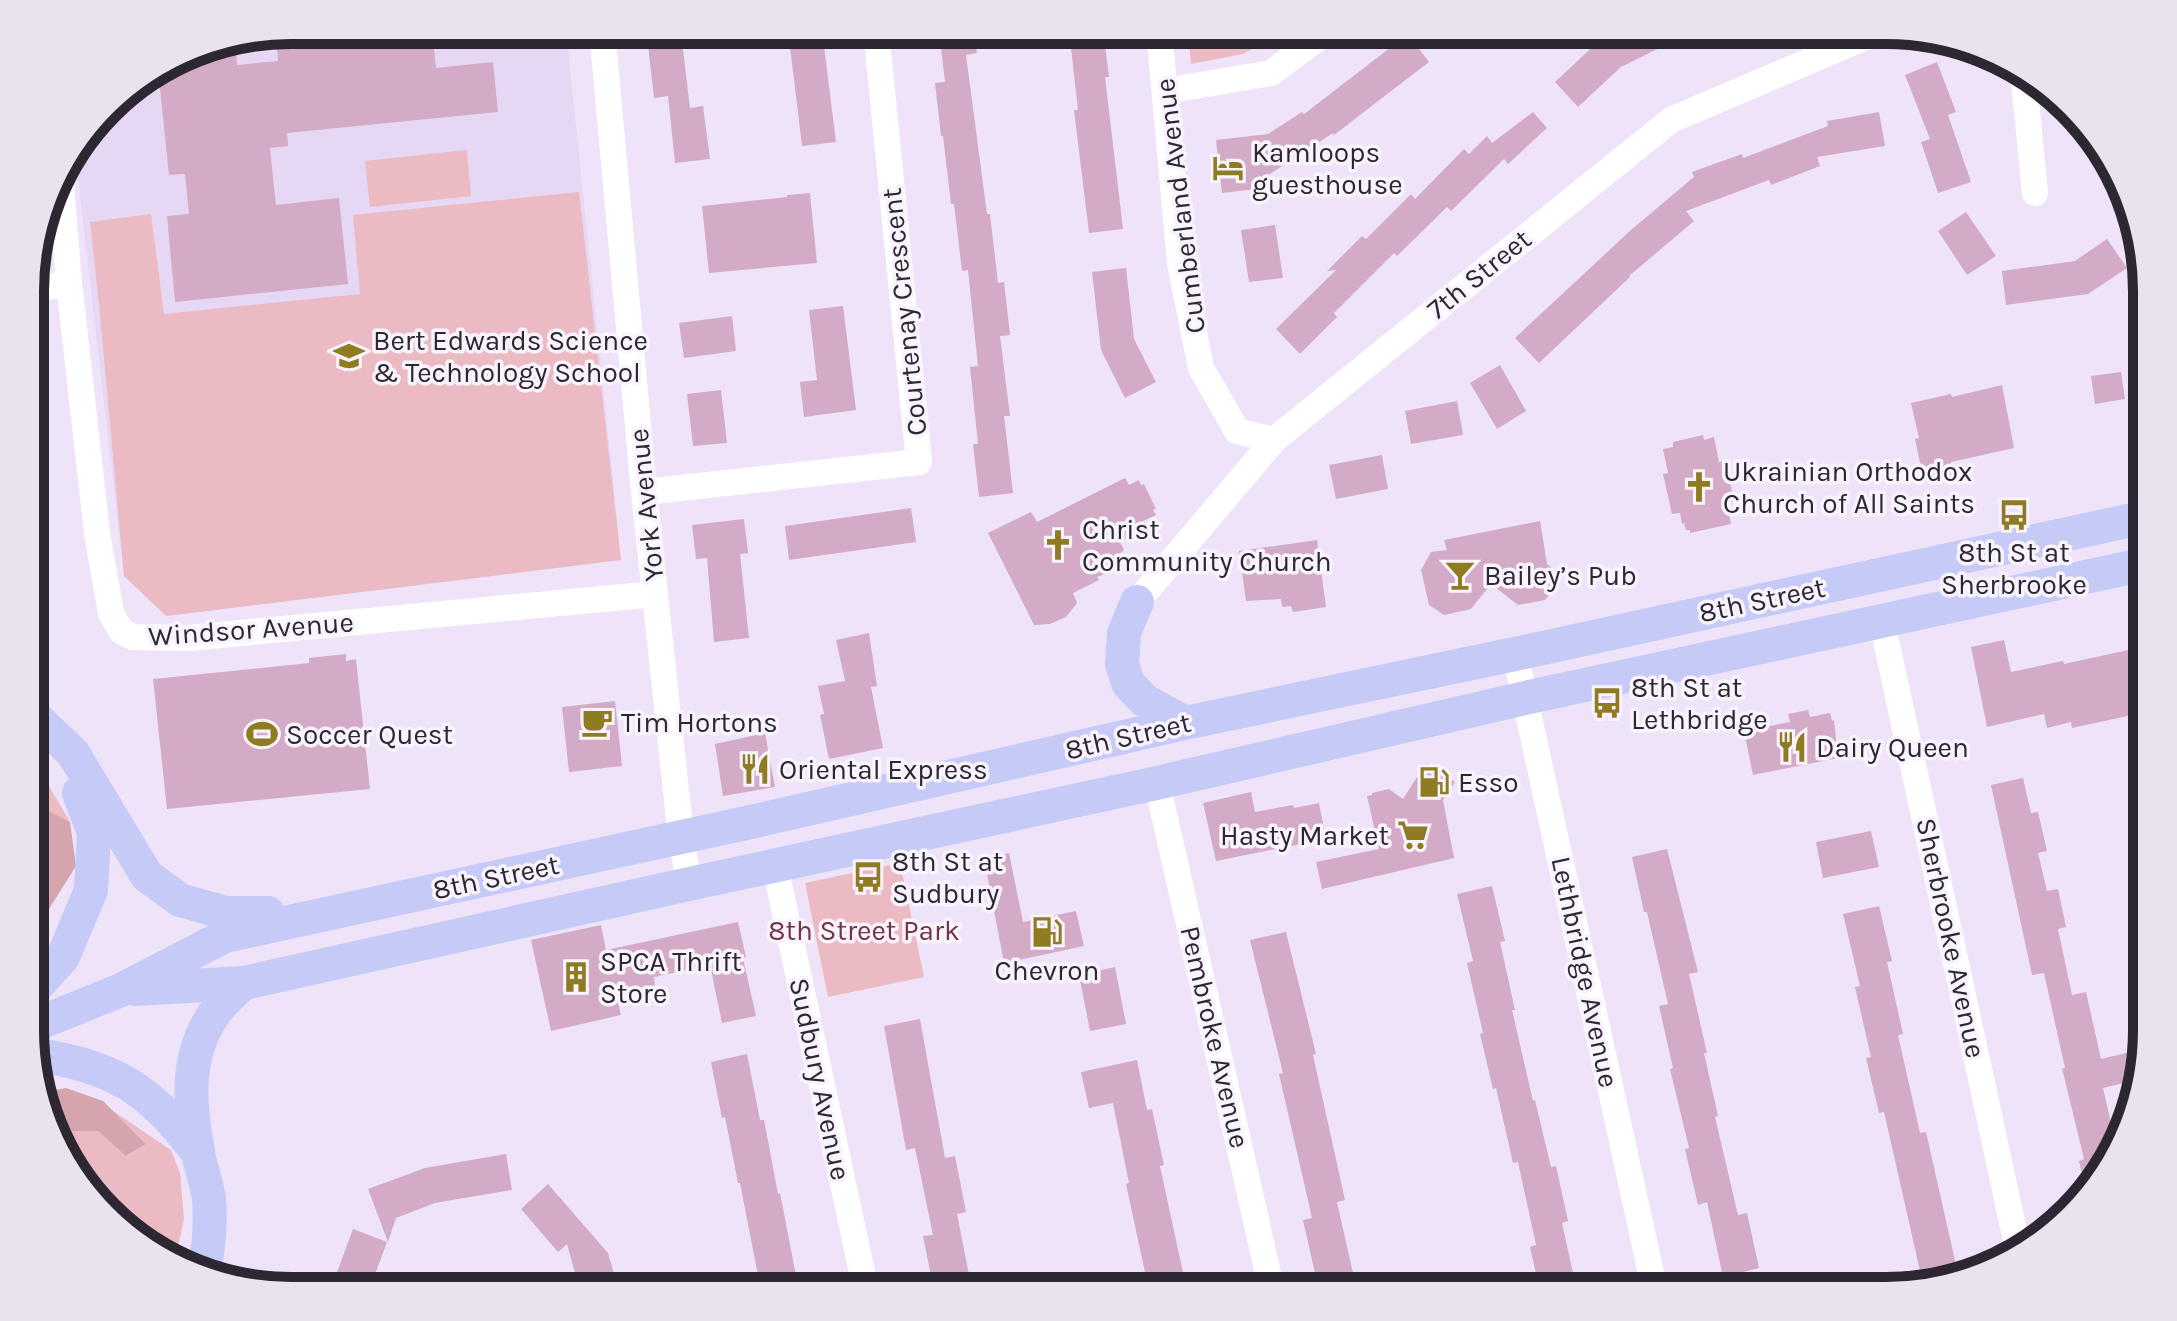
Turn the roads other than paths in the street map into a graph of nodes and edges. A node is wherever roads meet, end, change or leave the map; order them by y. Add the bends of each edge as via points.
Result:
1 (603, 44) edge
2 (877, 44) edge
3 (1160, 44) edge
4 (1310, 44) edge
5 (1849, 44) edge
6 (2025, 87) edge
7 (1165, 91) junction
8 (2035, 193) dead end
9 (62, 198) edge
10 (69, 283) junction
11 (44, 288) edge
12 (1274, 440) junction
13 (644, 492) junction
14 (2132, 520) edge
15 (2132, 567) edge
16 (655, 594) junction
17 (1137, 602) joint
18 (1882, 622) junction
19 (1515, 654) junction
20 (1525, 698) junction
21 (1185, 723) junction
22 (44, 725) edge
23 (44, 743) edge
24 (1157, 783) junction
25 (681, 837) junction
26 (775, 866) junction
27 (689, 884) junction
28 (332, 912) junction
29 (44, 978) edge
30 (244, 983) junction
31 (121, 990) junction
32 (44, 1021) edge
33 (46, 1057) edge
34 (198, 1153) junction
35 (2016, 1240) edge
36 (206, 1262) edge
37 (1269, 1276) edge
38 (1652, 1276) edge
39 (863, 1277) edge

1 - 13 street, York Avenue
2 - 13 street, Courtenay Crescent via 919,462
3 - 7 street, Cumberland Avenue
4 - 7 street via 1271,73
5 - 12 street, 7th Street via 1671,120
6 - 8 street
7 - 12 street, Cumberland Avenue via 1180,263 1201,368 1237,431
9 - 10 street, Windsor Avenue
10 - 11 street
10 - 16 street, Windsor Avenue via 97,533 111,613 121,631 133,637 188,638
12 - 17 street, 7th Street
13 - 16 street, York Avenue
14 - 19 main road, 8th Street
15 - 18 main road, 8th Street
16 - 25 street, York Avenue
17 - 21 main road via 1124,633 1122,664 1128,683 1144,700
18 - 20 main road, 8th Street
18 - 35 street, Sherbrooke Avenue
19 - 20 street, Lethbridge Avenue
19 - 21 main road, 8th Street
20 - 24 main road, 8th Street
20 - 38 street, Lethbridge Avenue
21 - 25 main road, 8th Street
22 - 28 main road via 73,753 147,876 180,900 226,913
23 - 29 main road via 75,781 94,833 91,890 63,957
24 - 26 main road, 8th Street
24 - 37 street, Pembroke Avenue
25 - 27 street, York Avenue
25 - 28 main road, 8th Street
26 - 27 main road, 8th Street
26 - 39 street, Sudbury Avenue
27 - 30 main road, 8th Street
28 - 31 main road, 8th Street via 225,936
30 - 31 main road, 8th Street
30 - 34 main road via 222,1004 198,1045 191,1105
31 - 32 main road, 8th Street
33 - 34 main road via 118,1077 150,1098
34 - 36 main road via 209,1198

